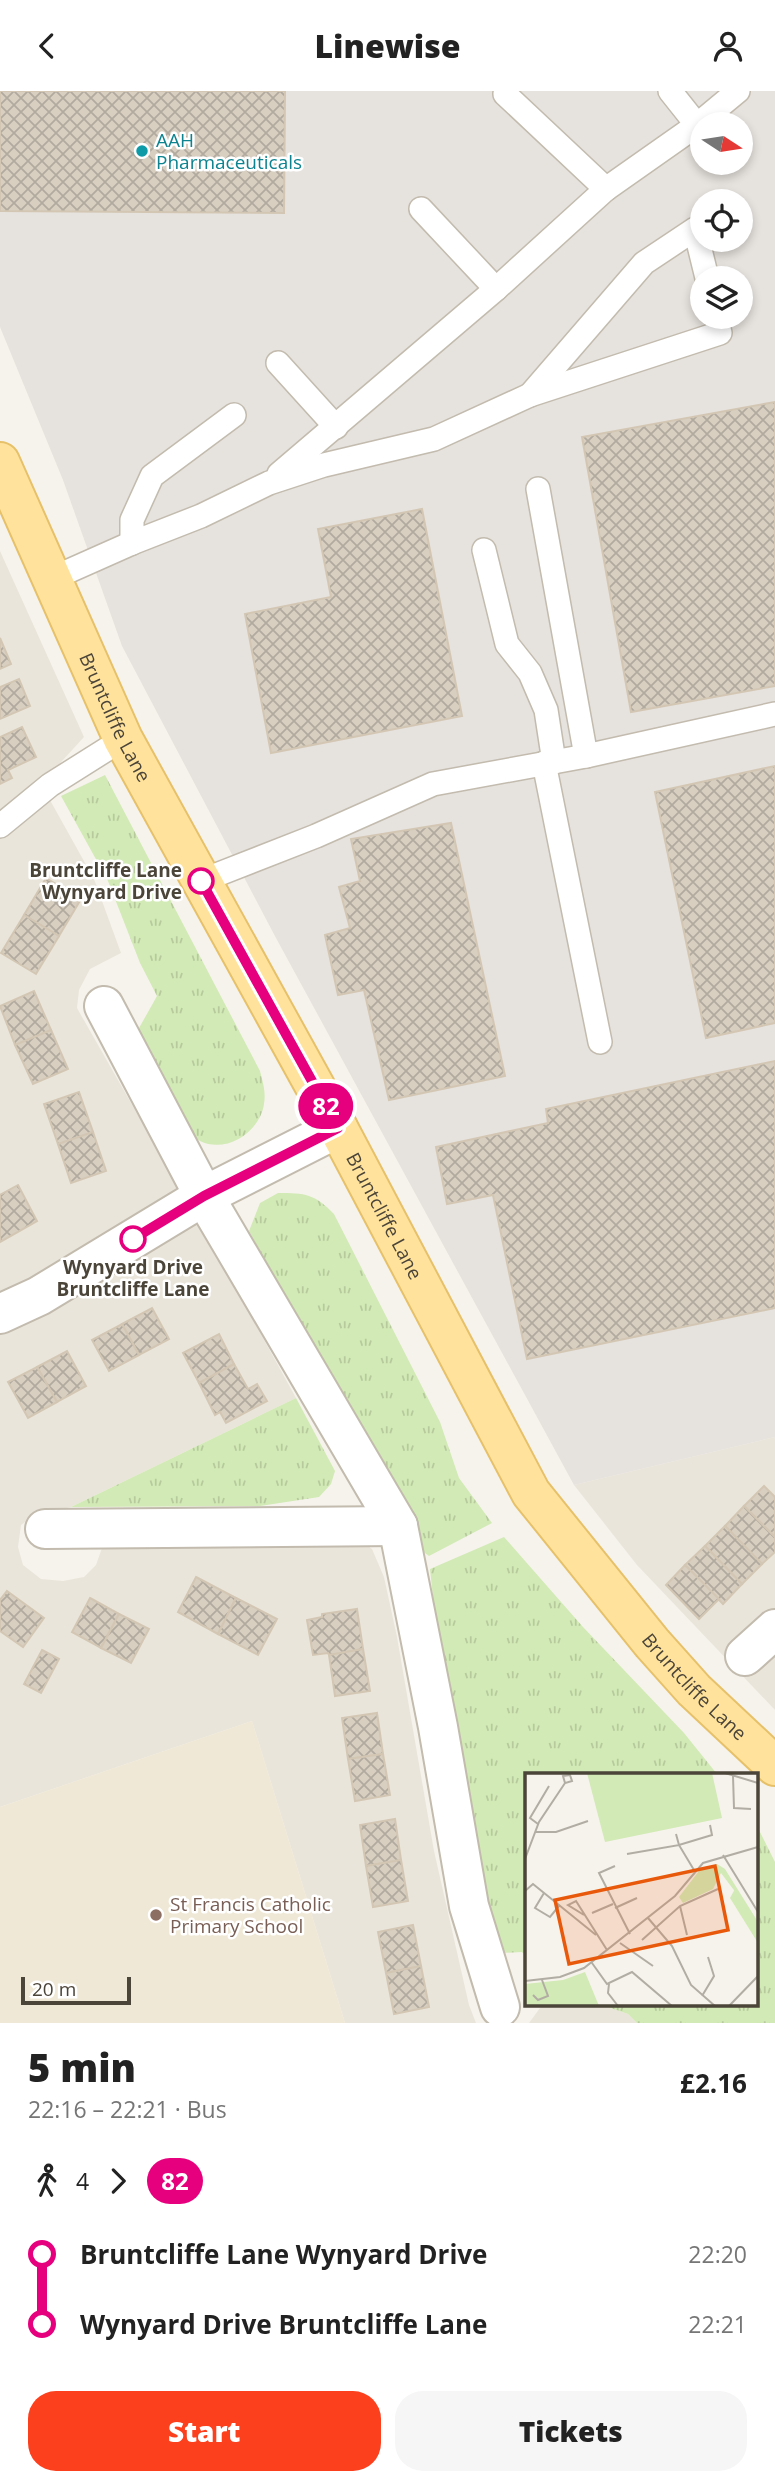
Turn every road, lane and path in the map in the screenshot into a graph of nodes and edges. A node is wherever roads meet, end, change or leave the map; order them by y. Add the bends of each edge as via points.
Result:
1 (670, 91) edge
2 (738, 91) edge
3 (505, 94) dead end
4 (713, 112) edge
5 (690, 116) edge
6 (690, 130) edge
7 (606, 189) junction
8 (421, 209) dead end
9 (704, 266) edge
10 (496, 289) junction
11 (719, 329) edge
12 (278, 363) dead end
13 (530, 395) junction
14 (234, 415) dead end
15 (335, 427) junction
16 (0, 462) edge
17 (268, 483) junction
18 (538, 489) dead end
19 (132, 543) junction
20 (484, 550) dead end
21 (51, 579) junction
22 (775, 715) edge
23 (123, 739) junction
24 (586, 756) junction
25 (549, 762) junction
26 (0, 826) edge
27 (201, 881) junction
28 (104, 1006) dead end
29 (600, 1042) dead end
30 (338, 1128) junction
31 (204, 1196) junction
32 (0, 1314) edge
33 (398, 1526) junction
34 (46, 1529) dead end
35 (775, 1629) edge
36 (745, 1656) dead end
37 (775, 1766) edge
38 (500, 2007) dead end

1 - 5 lane
2 - 4 lane
3 - 7 lane
6 - 7 lane
7 - 10 lane
8 - 10 lane
9 - 13 lane via 695,229 644,263
10 - 15 lane
11 - 13 lane via 720,333
12 - 15 lane
13 - 17 lane via 435,439
14 - 19 lane via 152,476 132,520
15 - 17 lane
16 - 21 main road, Bruntcliffe Lane
17 - 19 lane
18 - 24 lane
19 - 21 lane
20 - 25 lane via 507,644 530,673 546,710
21 - 23 main road, Bruntcliffe Lane
22 - 24 lane
23 - 26 lane via 50,785
23 - 27 main road, Bruntcliffe Lane
24 - 25 lane
25 - 27 lane via 433,784
25 - 29 lane
27 - 30 main road, Bruntcliffe Lane
28 - 31 street
30 - 31 street
30 - 37 main road, Bruntcliffe Lane via 531,1493 694,1690
31 - 32 street via 39,1296
31 - 33 street
33 - 34 street
33 - 38 street via 469,1906
35 - 36 street

